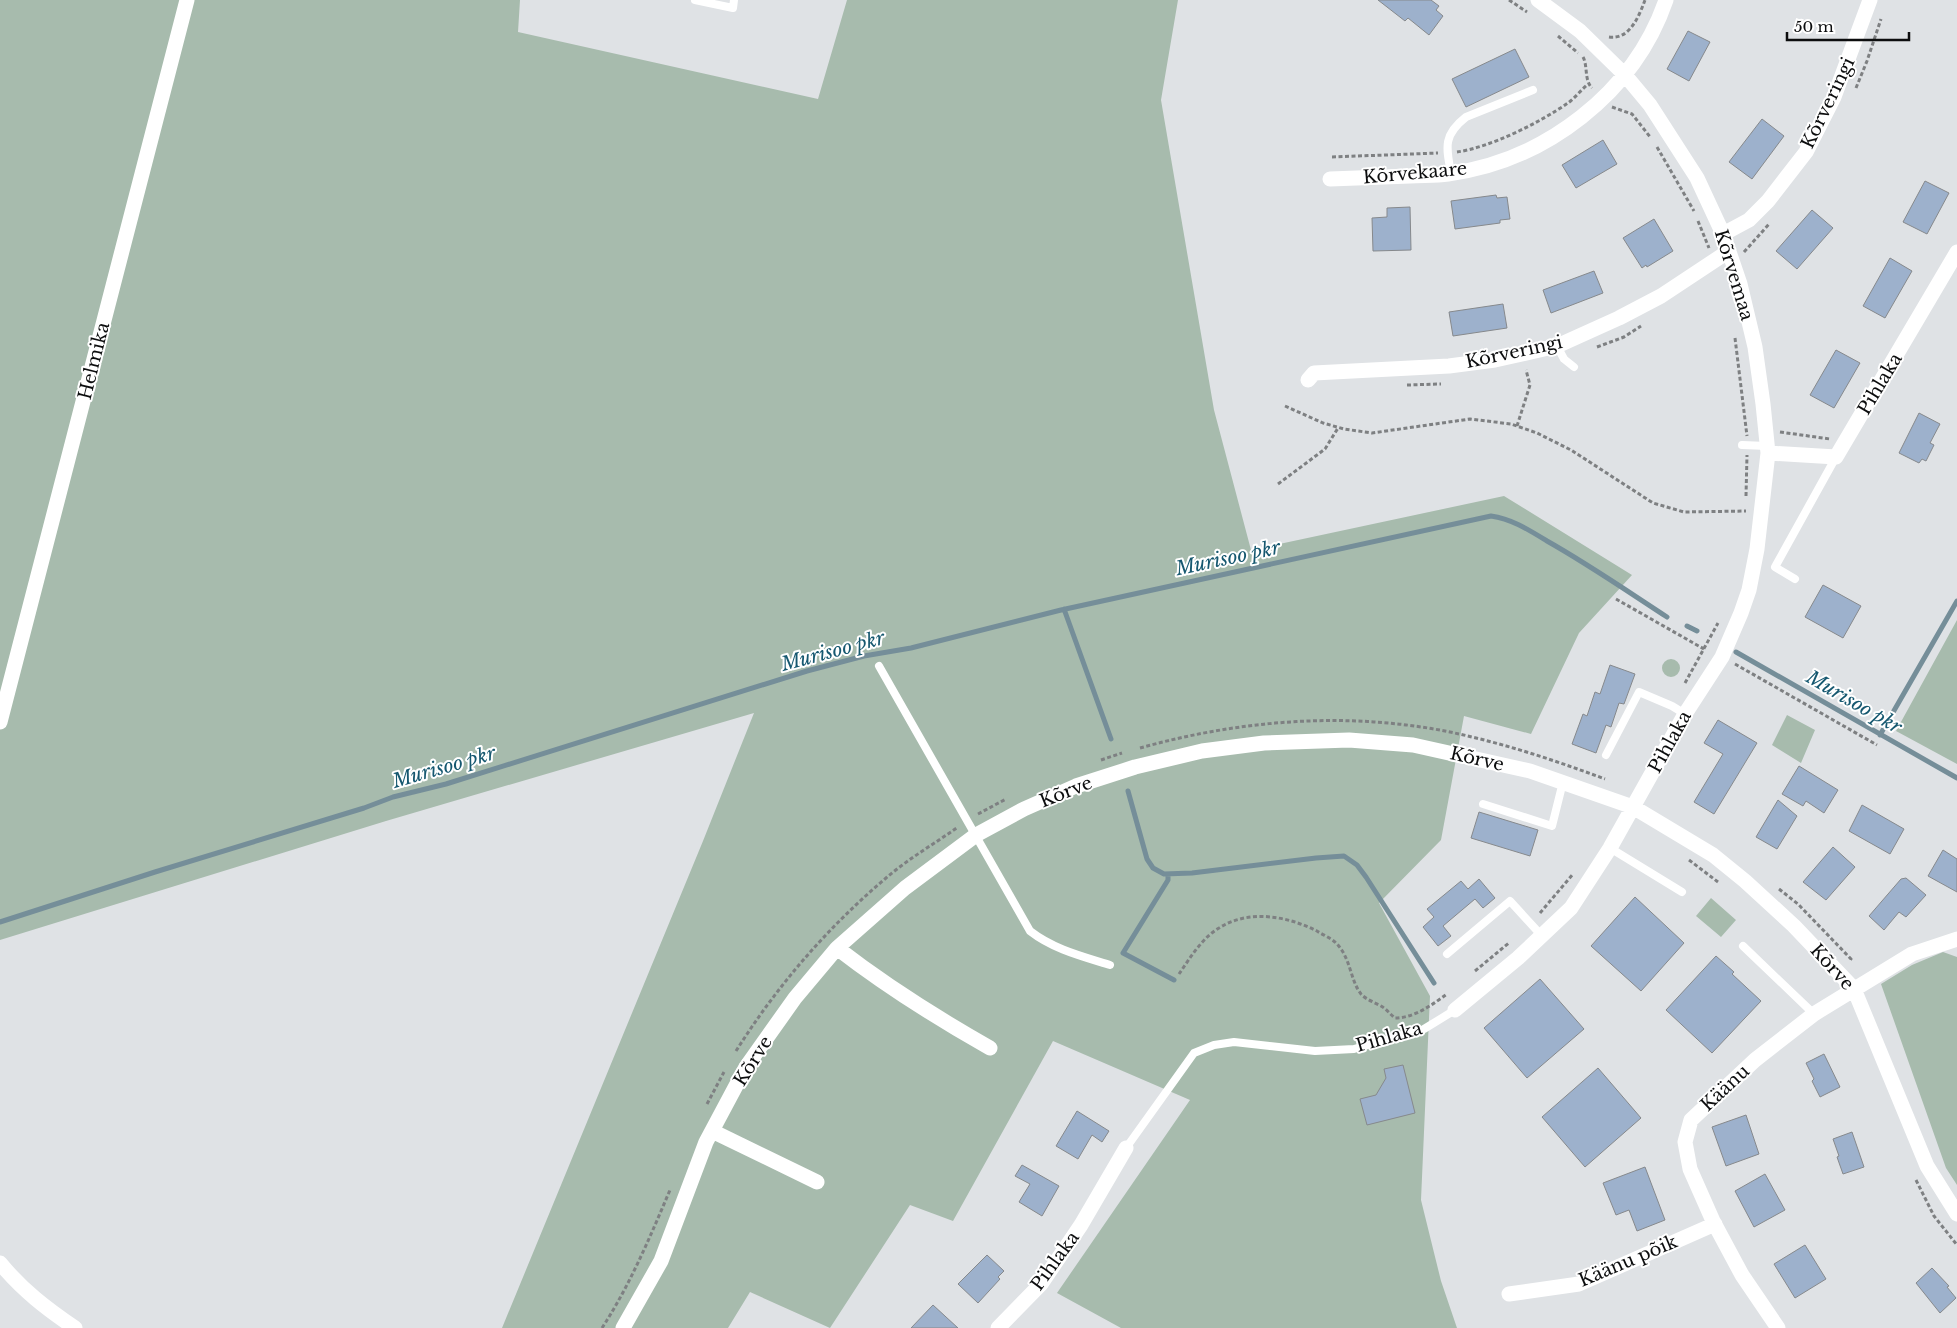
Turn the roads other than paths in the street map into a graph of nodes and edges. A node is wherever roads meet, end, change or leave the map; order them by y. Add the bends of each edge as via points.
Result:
1 (187, 0) edge
2 (695, 0) edge
3 (734, 0) edge
4 (1538, 0) edge
5 (1666, 0) edge
6 (1870, 0) edge
7 (1625, 75) junction
8 (1533, 90) dead end
9 (1451, 173) junction
10 (1330, 179) dead end
11 (1723, 234) junction
12 (1729, 251) junction
13 (1957, 252) edge
14 (1557, 346) junction
15 (1574, 367) dead end
16 (1308, 380) dead end
17 (1745, 445) road end
18 (1767, 449) junction
19 (1836, 457) junction
20 (1795, 579) dead end
21 (1742, 613) joint
22 (879, 666) dead end
23 (1686, 714) junction
24 (0, 722) edge
25 (1606, 755) dead end
26 (1563, 782) junction
27 (1483, 804) dead end
28 (1633, 807) junction
29 (976, 835) junction
30 (1610, 848) junction
31 (1682, 892) dead end
32 (1542, 936) junction
33 (1956, 941) edge
34 (1743, 946) dead end
35 (837, 948) junction
36 (1447, 954) dead end
37 (1110, 965) dead end
38 (1854, 989) junction
39 (1455, 1010) joint
40 (1814, 1014) junction
41 (990, 1048) dead end
42 (712, 1131) junction
43 (1126, 1148) joint
44 (817, 1182) dead end
45 (1957, 1214) edge
46 (1714, 1224) junction
47 (0, 1263) edge
48 (1509, 1294) dead end
49 (75, 1328) edge
50 (623, 1328) edge
51 (998, 1328) edge
52 (1778, 1328) edge

1 - 24 street, Helmika
2 - 3 lane via 733,8
4 - 7 street, Kõrvemaa via 1580,31
5 - 7 street, Kõrvekaare via 1660,20
6 - 11 street, Kõrveringi via 1834,97 1806,152 1768,201 1748,220
7 - 9 street, Kõrvekaare via 1573,124 1543,143 1512,158
7 - 11 street, Kõrvemaa via 1650,104 1697,178
8 - 9 lane via 1466,117 1457,125 1448,138
9 - 10 street, Kõrvekaare
11 - 12 street, Kõrvemaa
12 - 14 street, Kõrveringi via 1661,296
12 - 18 street, Kõrvemaa via 1755,347
13 - 19 street, Pihlaka
14 - 15 lane via 1564,359
14 - 16 street, Kõrveringi via 1458,365 1314,373
17 - 18 lane
18 - 19 street
18 - 21 street, Kõrvemaa via 1757,549
19 - 20 lane via 1775,567
21 - 23 street, Pihlaka via 1722,657
22 - 29 lane
23 - 25 lane via 1639,692
23 - 28 street, Pihlaka
26 - 27 lane via 1552,826
26 - 28 street, Kõrve
26 - 29 street, Kõrve via 1530,771 1413,745 1349,740 1264,743 1202,751 1135,767 1076,786
28 - 30 street, Pihlaka
28 - 38 street, Kõrve via 1713,855 1745,881 1794,926
29 - 35 street, Kõrve via 905,888
29 - 37 lane via 1030,931 1055,947
30 - 31 lane
30 - 32 street, Pihlaka via 1572,908
32 - 36 lane via 1510,901
32 - 39 street, Pihlaka
33 - 38 street, Käänu via 1912,954
34 - 40 lane
35 - 41 street via 897,992
35 - 42 street, Kõrve via 795,998 746,1067
38 - 40 street, Käänu
38 - 45 street, Kõrve via 1927,1166
39 - 43 lane, Pihlaka via 1424,1029 1354,1049 1315,1051 1234,1042 1194,1053
40 - 46 street, Käänu via 1755,1060 1692,1120 1685,1142 1690,1169
42 - 44 street
42 - 50 street, Kõrve via 661,1261
43 - 51 street, Pihlaka via 1081,1225 1041,1284
46 - 48 street, Käänu põik via 1579,1284
46 - 52 street, Käänu via 1742,1275
47 - 49 street via 43,1306

